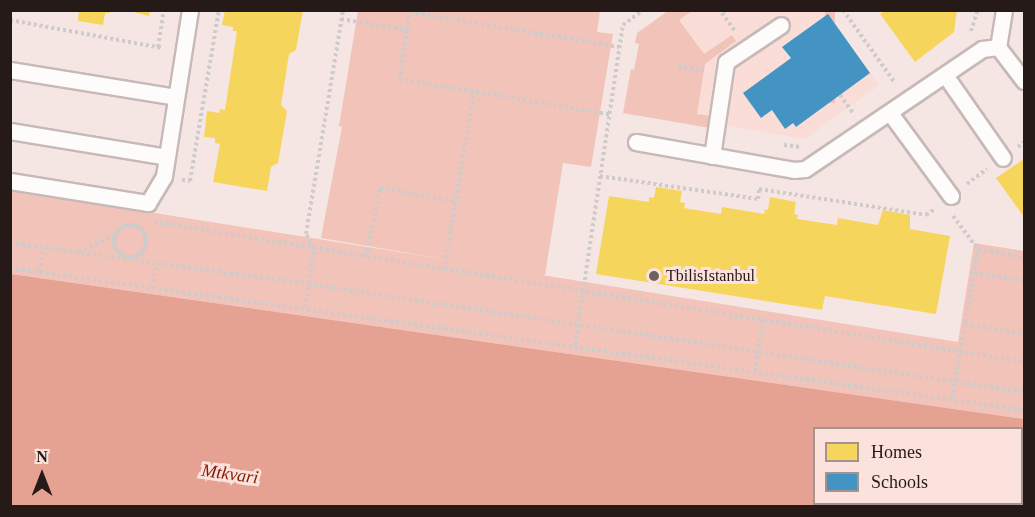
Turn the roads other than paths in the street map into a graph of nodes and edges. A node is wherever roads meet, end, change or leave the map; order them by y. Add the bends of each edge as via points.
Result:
1 (190, 10) edge
2 (1004, 10) edge
3 (781, 25) dead end
4 (998, 47) junction
5 (10, 70) edge
6 (945, 75) junction
7 (1024, 81) edge
8 (176, 97) junction
9 (890, 113) junction
10 (10, 131) edge
11 (636, 142) dead end
12 (712, 156) junction
13 (167, 157) junction
14 (1003, 158) road end
15 (10, 181) edge
16 (947, 199) road end

1 - 8 lane
2 - 4 lane
3 - 12 lane via 726,62
4 - 6 lane via 982,49
4 - 7 lane
5 - 8 lane
6 - 9 lane
6 - 14 lane
8 - 13 lane
9 - 12 lane via 805,169
9 - 16 lane
10 - 13 lane
11 - 12 lane
13 - 15 lane via 164,176 147,203

